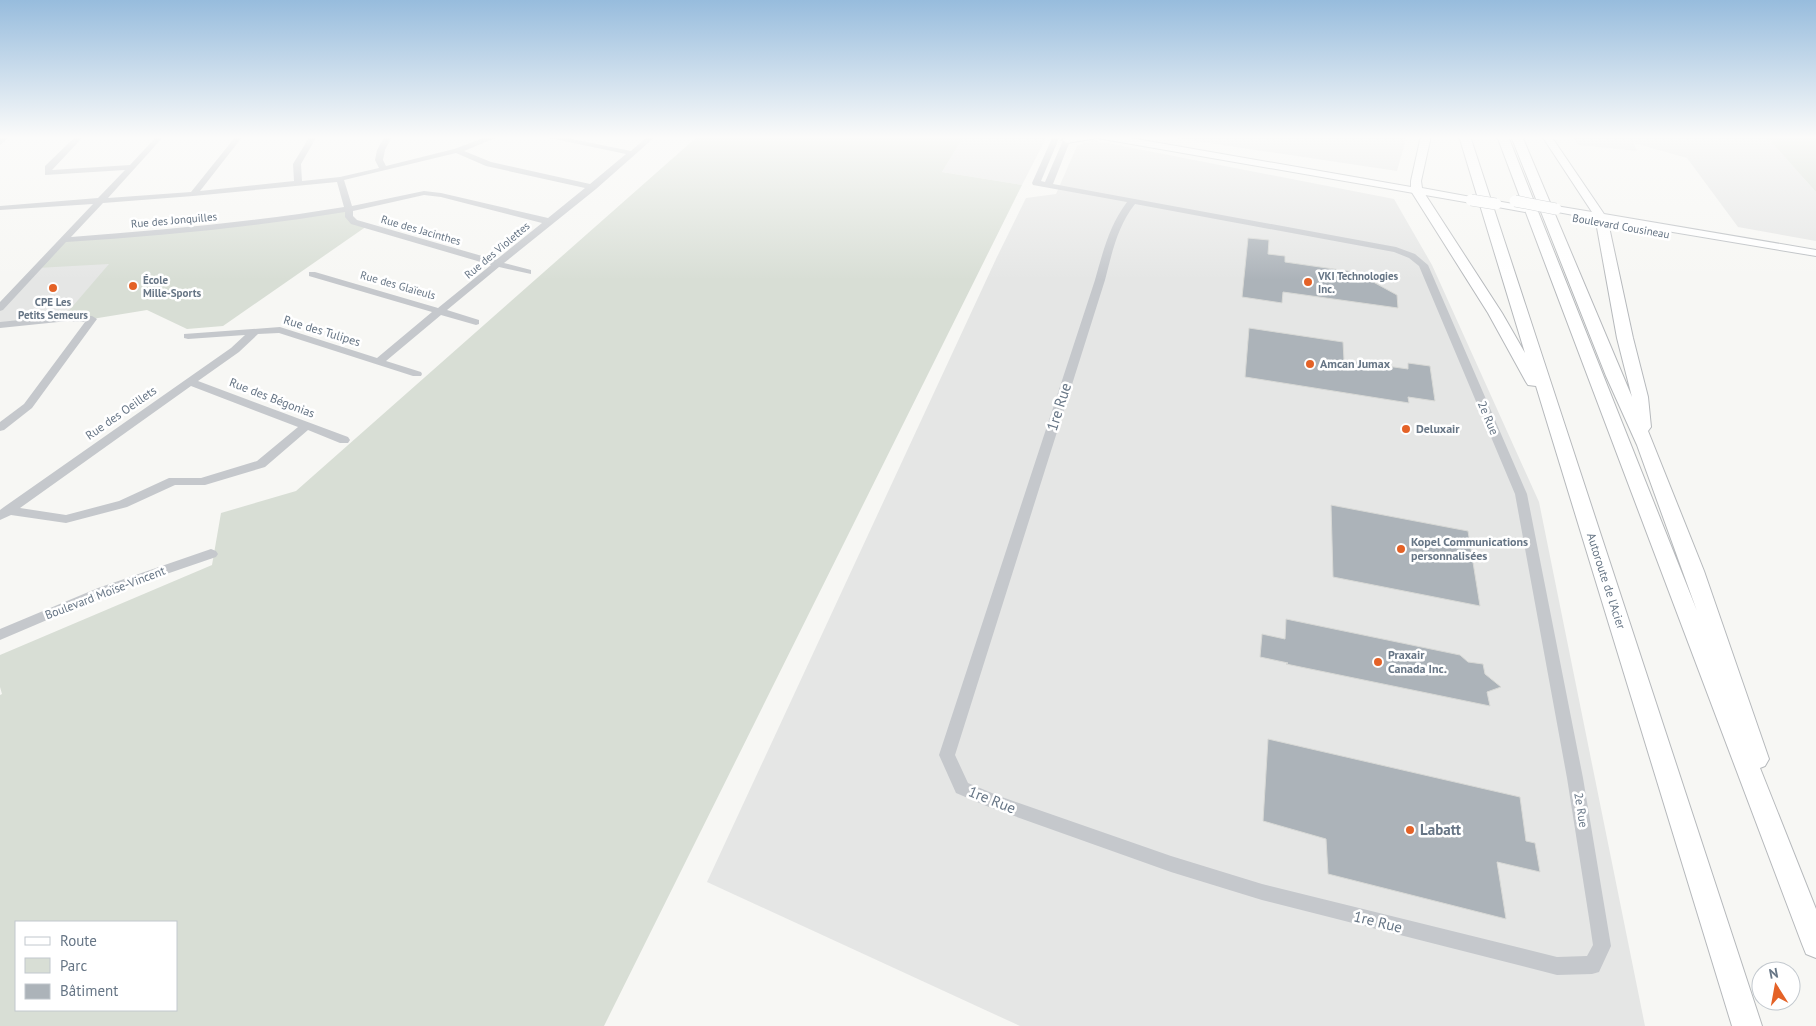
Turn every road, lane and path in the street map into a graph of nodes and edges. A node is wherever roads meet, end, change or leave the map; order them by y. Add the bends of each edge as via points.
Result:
1 (116, 184) edge
2 (201, 184) edge
3 (299, 184) edge
4 (342, 184) edge
5 (579, 184) edge
6 (597, 184) edge
7 (1041, 184) edge
8 (1392, 184) edge
9 (1394, 184) edge
10 (1418, 184) edge
11 (1479, 184) edge
12 (1521, 184) edge
13 (1536, 184) edge
14 (1578, 184) edge
15 (1048, 185) joint
16 (593, 187) junction
17 (1417, 188) junction
18 (193, 194) junction
19 (100, 201) junction
20 (1132, 202) junction
21 (0, 208) edge
22 (349, 209) junction
23 (1601, 219) junction
24 (549, 221) junction
25 (64, 240) junction
26 (1816, 253) edge
27 (1816, 259) edge
28 (498, 262) junction
29 (528, 272) dead end
30 (312, 274) dead end
31 (0, 308) edge
32 (443, 311) junction
33 (476, 322) dead end
34 (0, 324) edge
35 (256, 331) junction
36 (188, 336) dead end
37 (378, 362) junction
38 (417, 374) dead end
39 (190, 382) junction
40 (1554, 418) junction
41 (306, 426) junction
42 (0, 428) edge
43 (344, 440) dead end
44 (1646, 445) junction
45 (4, 513) edge
46 (211, 554) dead end
47 (0, 635) edge
48 (1816, 936) edge
49 (1816, 944) edge
50 (1592, 965) joint
51 (1747, 1026) edge

1 - 19 street
2 - 18 street
3 - 18 street
4 - 22 street, Rue des Jacinthes
5 - 16 street
6 - 16 street, Rue des Violettes
7 - 15 street, 2e Rue
8 - 17 main road, Boulevard Cousineau
9 - 17 main road, Boulevard Cousineau
10 - 17 main road
11 - 40 highway, Autoroute de l'Acier
12 - 49 highway
13 - 44 highway via 1614,376
14 - 23 main road
15 - 20 street, 2e Rue
16 - 24 street, Rue des Violettes
17 - 23 main road, Boulevard Cousineau, bridge
17 - 40 highway via 1495,313
18 - 19 street
19 - 21 street
19 - 25 street
20 - 50 street, 2e Rue via 1396,250 1412,256 1422,265 1521,494 1598,918 1602,946
20 - 50 street, 1re Rue via 1113,231 947,755 962,788 1171,864 1262,892 1557,966
22 - 24 street, Rue des Jonquilles via 424,193
22 - 25 street, Rue des Jonquilles via 221,227
22 - 28 street, Rue des Jacinthes via 349,217 354,222 438,248
23 - 26 main road, Boulevard Cousineau
23 - 27 main road, Boulevard Cousineau
23 - 44 highway via 1640,397
24 - 28 street, Rue des Violettes
25 - 31 street
28 - 29 street, Rue des Jacinthes
28 - 32 street, Rue des Violettes
30 - 32 street, Rue des Glaïeuls
32 - 33 street, Rue des Glaïeuls
32 - 37 street, Rue des Violettes
34 - 42 street via 92,319 28,406
35 - 36 street, Rue des Tulipes
35 - 37 street, Rue des Tulipes via 280,330
35 - 39 street, Rue des Oeillets
37 - 38 street, Rue des Tulipes
39 - 41 street, Rue des Bégonias
39 - 45 street, Rue des Oeillets
40 - 51 highway, Autoroute de l'Acier
41 - 43 street, Rue des Bégonias
41 - 45 street via 261,464 201,482 173,482 123,504 66,519
44 - 48 highway via 1694,571
46 - 47 street, Boulevard Moïse-Vincent via 103,591

